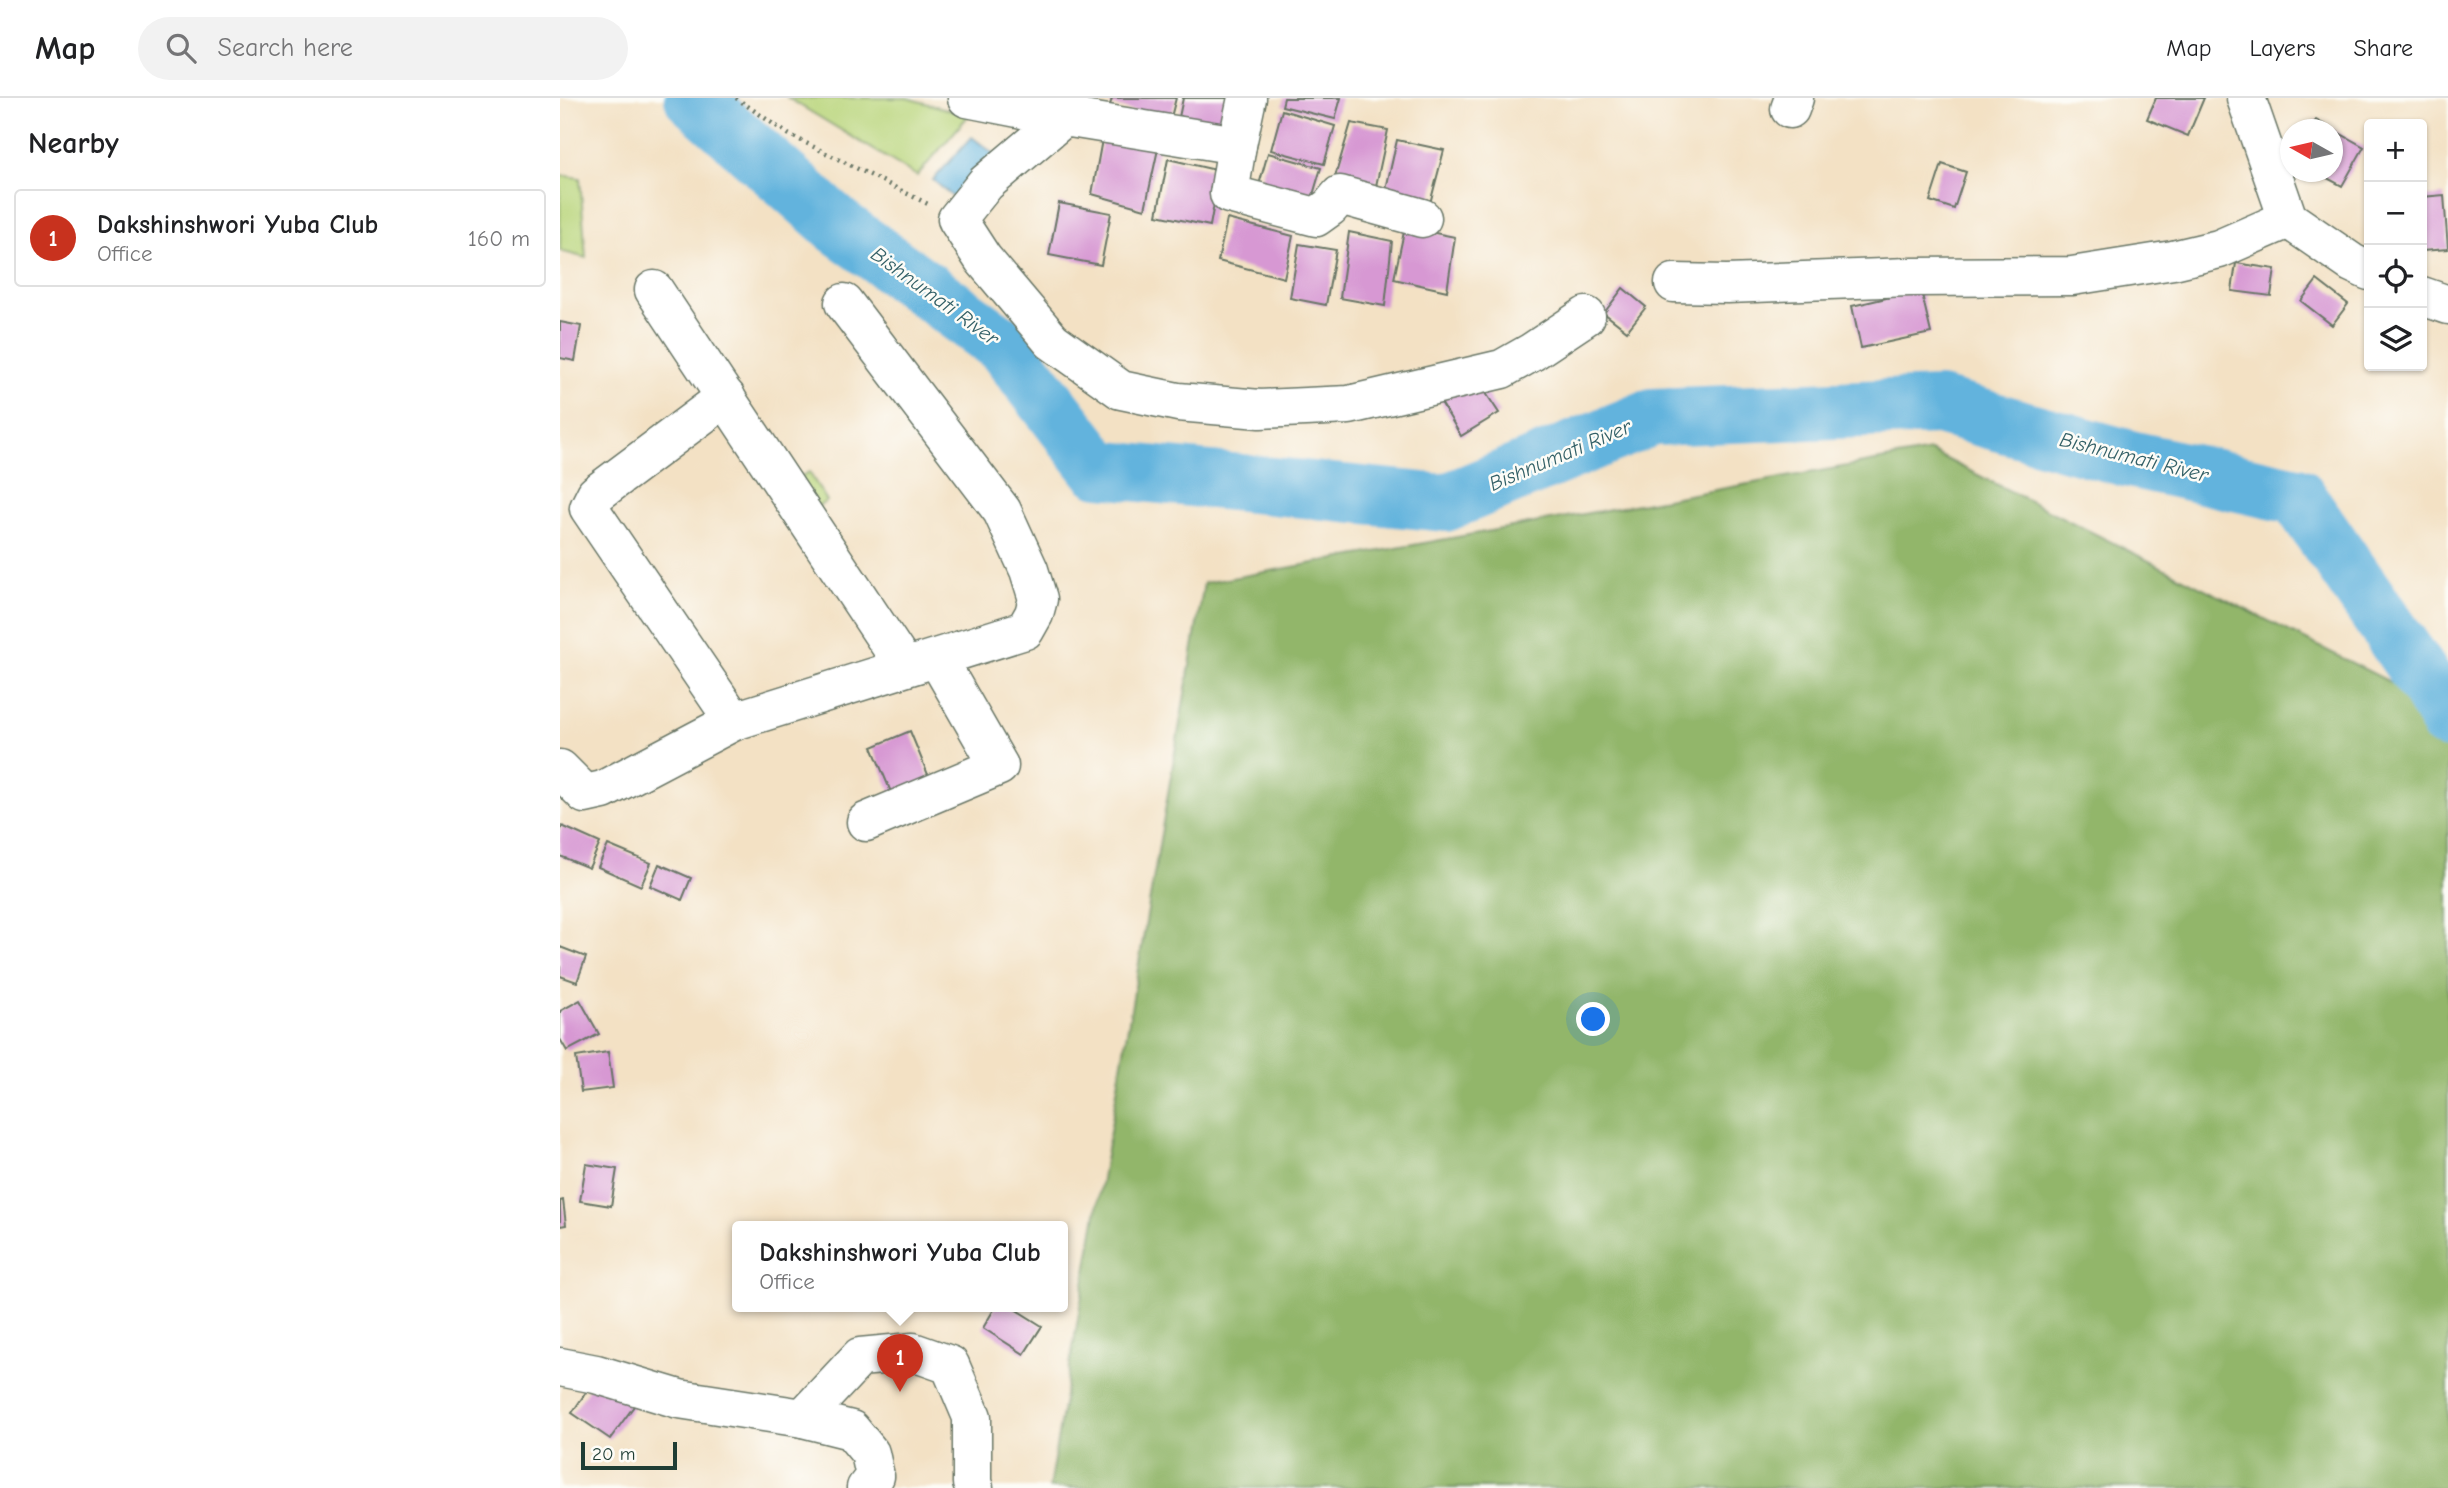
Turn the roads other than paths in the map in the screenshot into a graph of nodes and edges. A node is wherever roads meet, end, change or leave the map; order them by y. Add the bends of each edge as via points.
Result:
1 (967, 98) edge
2 (1247, 98) edge
3 (2246, 98) edge
4 (1066, 107) edge
5 (1237, 145) junction
6 (1422, 218) dead end
7 (2288, 219) junction
8 (2364, 269) edge
9 (1674, 283) dead end
10 (654, 290) dead end
11 (2427, 299) edge
12 (844, 303) dead end
13 (2448, 305) edge
14 (1586, 316) dead end
15 (726, 397) junction
16 (920, 662) junction
17 (734, 721) junction
18 (560, 769) edge
19 (866, 822) dead end
20 (560, 1367) edge
21 (803, 1418) junction
22 (866, 1488) edge
23 (974, 1488) edge

1 - 4 street
2 - 5 street
3 - 7 street
4 - 5 street
4 - 14 street via 986,183 957,219 983,259 1052,341 1121,390 1178,402 1260,409 1349,405 1502,369
5 - 6 street via 1229,194 1316,217 1340,195
7 - 8 street
7 - 9 street via 2219,249 2072,276
10 - 15 street
11 - 13 street
12 - 16 street via 1002,511 1038,598 1025,630
15 - 16 street
15 - 17 street via 596,494 589,508
16 - 17 street
16 - 19 street via 999,766
17 - 18 street via 603,790 585,794
20 - 21 street via 679,1399
21 - 22 street via 851,1430 870,1453 875,1476
21 - 23 street via 860,1357 913,1352 950,1365 972,1418

